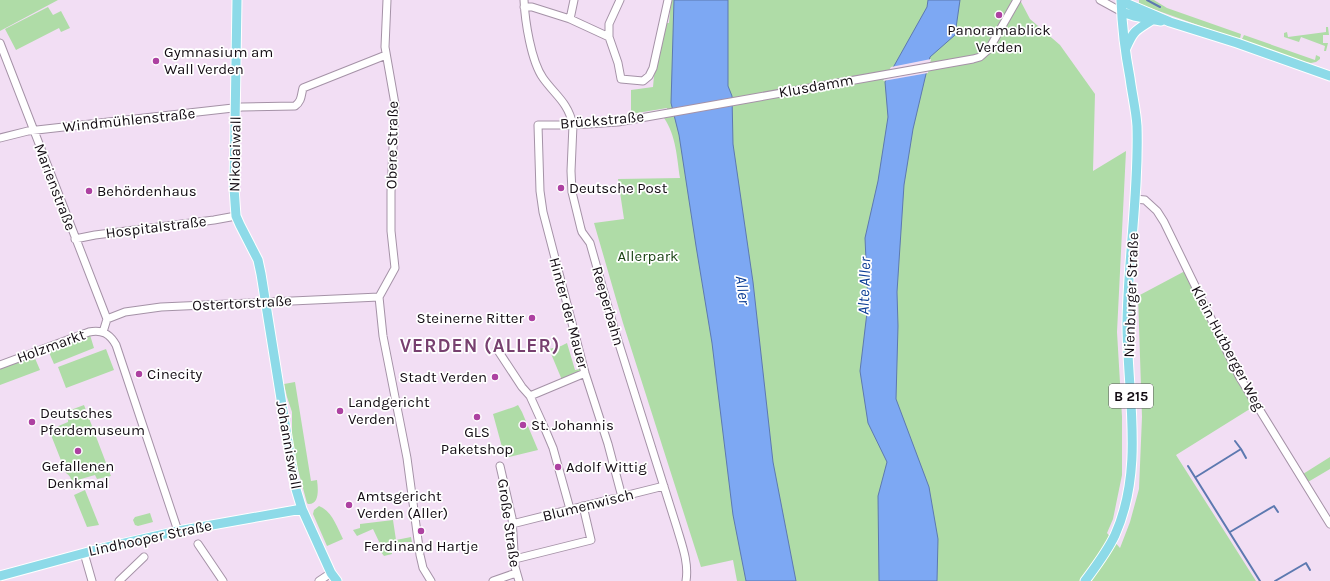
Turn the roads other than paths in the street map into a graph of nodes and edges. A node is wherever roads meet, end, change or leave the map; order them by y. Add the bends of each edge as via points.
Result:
1 (237, 0) edge
2 (387, 0) edge
3 (574, 0) edge
4 (620, 0) edge
5 (668, 0) edge
6 (1017, 0) edge
7 (1100, 0) edge
8 (1120, 0) edge
9 (524, 4) edge
10 (1122, 12) junction
11 (570, 19) junction
12 (1152, 20) junction
13 (1170, 22) junction
14 (609, 37) junction
15 (0, 43) edge
16 (1125, 50) junction
17 (386, 55) junction
18 (1330, 76) edge
19 (235, 107) junction
20 (667, 112) joint
21 (538, 125) joint
22 (573, 125) junction
23 (33, 130) junction
24 (0, 138) edge
25 (1135, 199) junction
26 (236, 216) junction
27 (75, 239) junction
28 (379, 297) junction
29 (266, 302) junction
30 (107, 319) junction
31 (103, 332) junction
32 (497, 349) dead end
33 (0, 365) edge
34 (585, 374) junction
35 (530, 396) junction
36 (500, 466) dead end
37 (664, 486) junction
38 (622, 497) junction
39 (583, 506) junction
40 (302, 509) junction
41 (570, 509) junction
42 (512, 524) junction
43 (1330, 524) edge
44 (178, 531) junction
45 (198, 544) dead end
46 (84, 553) junction
47 (144, 557) dead end
48 (515, 559) junction
49 (331, 573) junction
50 (516, 573) junction
51 (0, 576) edge
52 (92, 581) edge
53 (119, 581) edge
54 (223, 581) edge
55 (319, 581) edge
56 (337, 581) edge
57 (431, 581) edge
58 (493, 581) edge
59 (519, 581) edge
60 (686, 581) edge
61 (1086, 581) edge

1 - 19 main road, Nikolaiwall
2 - 17 street, Obere Straße
3 - 11 street
4 - 14 street via 609,24
5 - 14 street via 656,55 649,76 643,80 621,78
6 - 20 street, Klusdamm via 989,49 980,57
7 - 10 street
8 - 10 main road, Nienburger Straße / B 215
8 - 13 main road
9 - 11 street
9 - 22 street via 535,62 543,78 569,112
10 - 12 main road
10 - 16 main road, Nienburger Straße / B 215
11 - 14 street
12 - 13 main road
12 - 16 main road via 1138,28
13 - 18 main road
15 - 23 street, Marienstraße
16 - 25 main road, Nienburger Straße / B 215 via 1137,124
17 - 19 street, Windmühlenstraße via 304,88 301,99 295,106
17 - 28 street, Obere Straße via 395,104 391,192 391,231 395,268
19 - 23 street, Windmühlenstraße
19 - 26 main road, Nikolaiwall
20 - 22 street, Brückstraße via 618,122
21 - 22 street, Brückstraße
21 - 34 street, Hinter der Mauer via 539,186 542,206
22 - 37 street, Reeperbahn via 571,181 578,218 582,232 590,243
23 - 24 street, Windmühlenstraße
23 - 27 street, Marienstraße
25 - 43 street, Klein Hutberger Weg via 1145,200 1164,222 1240,378
25 - 61 main road, Nienburger Straße / B 215 via 1127,323 1133,416 1131,476 1114,536
26 - 27 street, Hospitalstraße
26 - 29 main road, Nikolaiwall via 258,260
27 - 30 street, Marienstraße
28 - 29 street, Ostertorstraße
28 - 57 street via 384,346 411,483 420,555 423,568
29 - 30 street, Ostertorstraße via 143,309
29 - 40 main road, Johanniswall via 291,465
30 - 31 street
31 - 33 street, Holzmarkt via 89,332
31 - 44 street via 112,337 116,345
32 - 35 street
34 - 35 street
34 - 38 street, Hinter der Mauer
35 - 41 street via 552,448
36 - 42 street, Große Straße
37 - 38 street, Blumenwisch
37 - 60 street, Reeperbahn via 686,559
38 - 39 street, Blumenwisch
39 - 41 street, Blumenwisch
39 - 48 street via 591,540
40 - 44 main road, Lindhooper Straße
40 - 49 main road, Johanniswall
41 - 42 street, Blumenwisch
42 - 48 street, Große Straße
44 - 46 main road, Lindhooper Straße
45 - 54 street
46 - 51 main road, Lindhooper Straße
46 - 52 street
47 - 53 street
48 - 50 street, Große Straße
49 - 55 street
49 - 56 main road, Johanniswall
50 - 58 street
50 - 59 street, Große Straße

